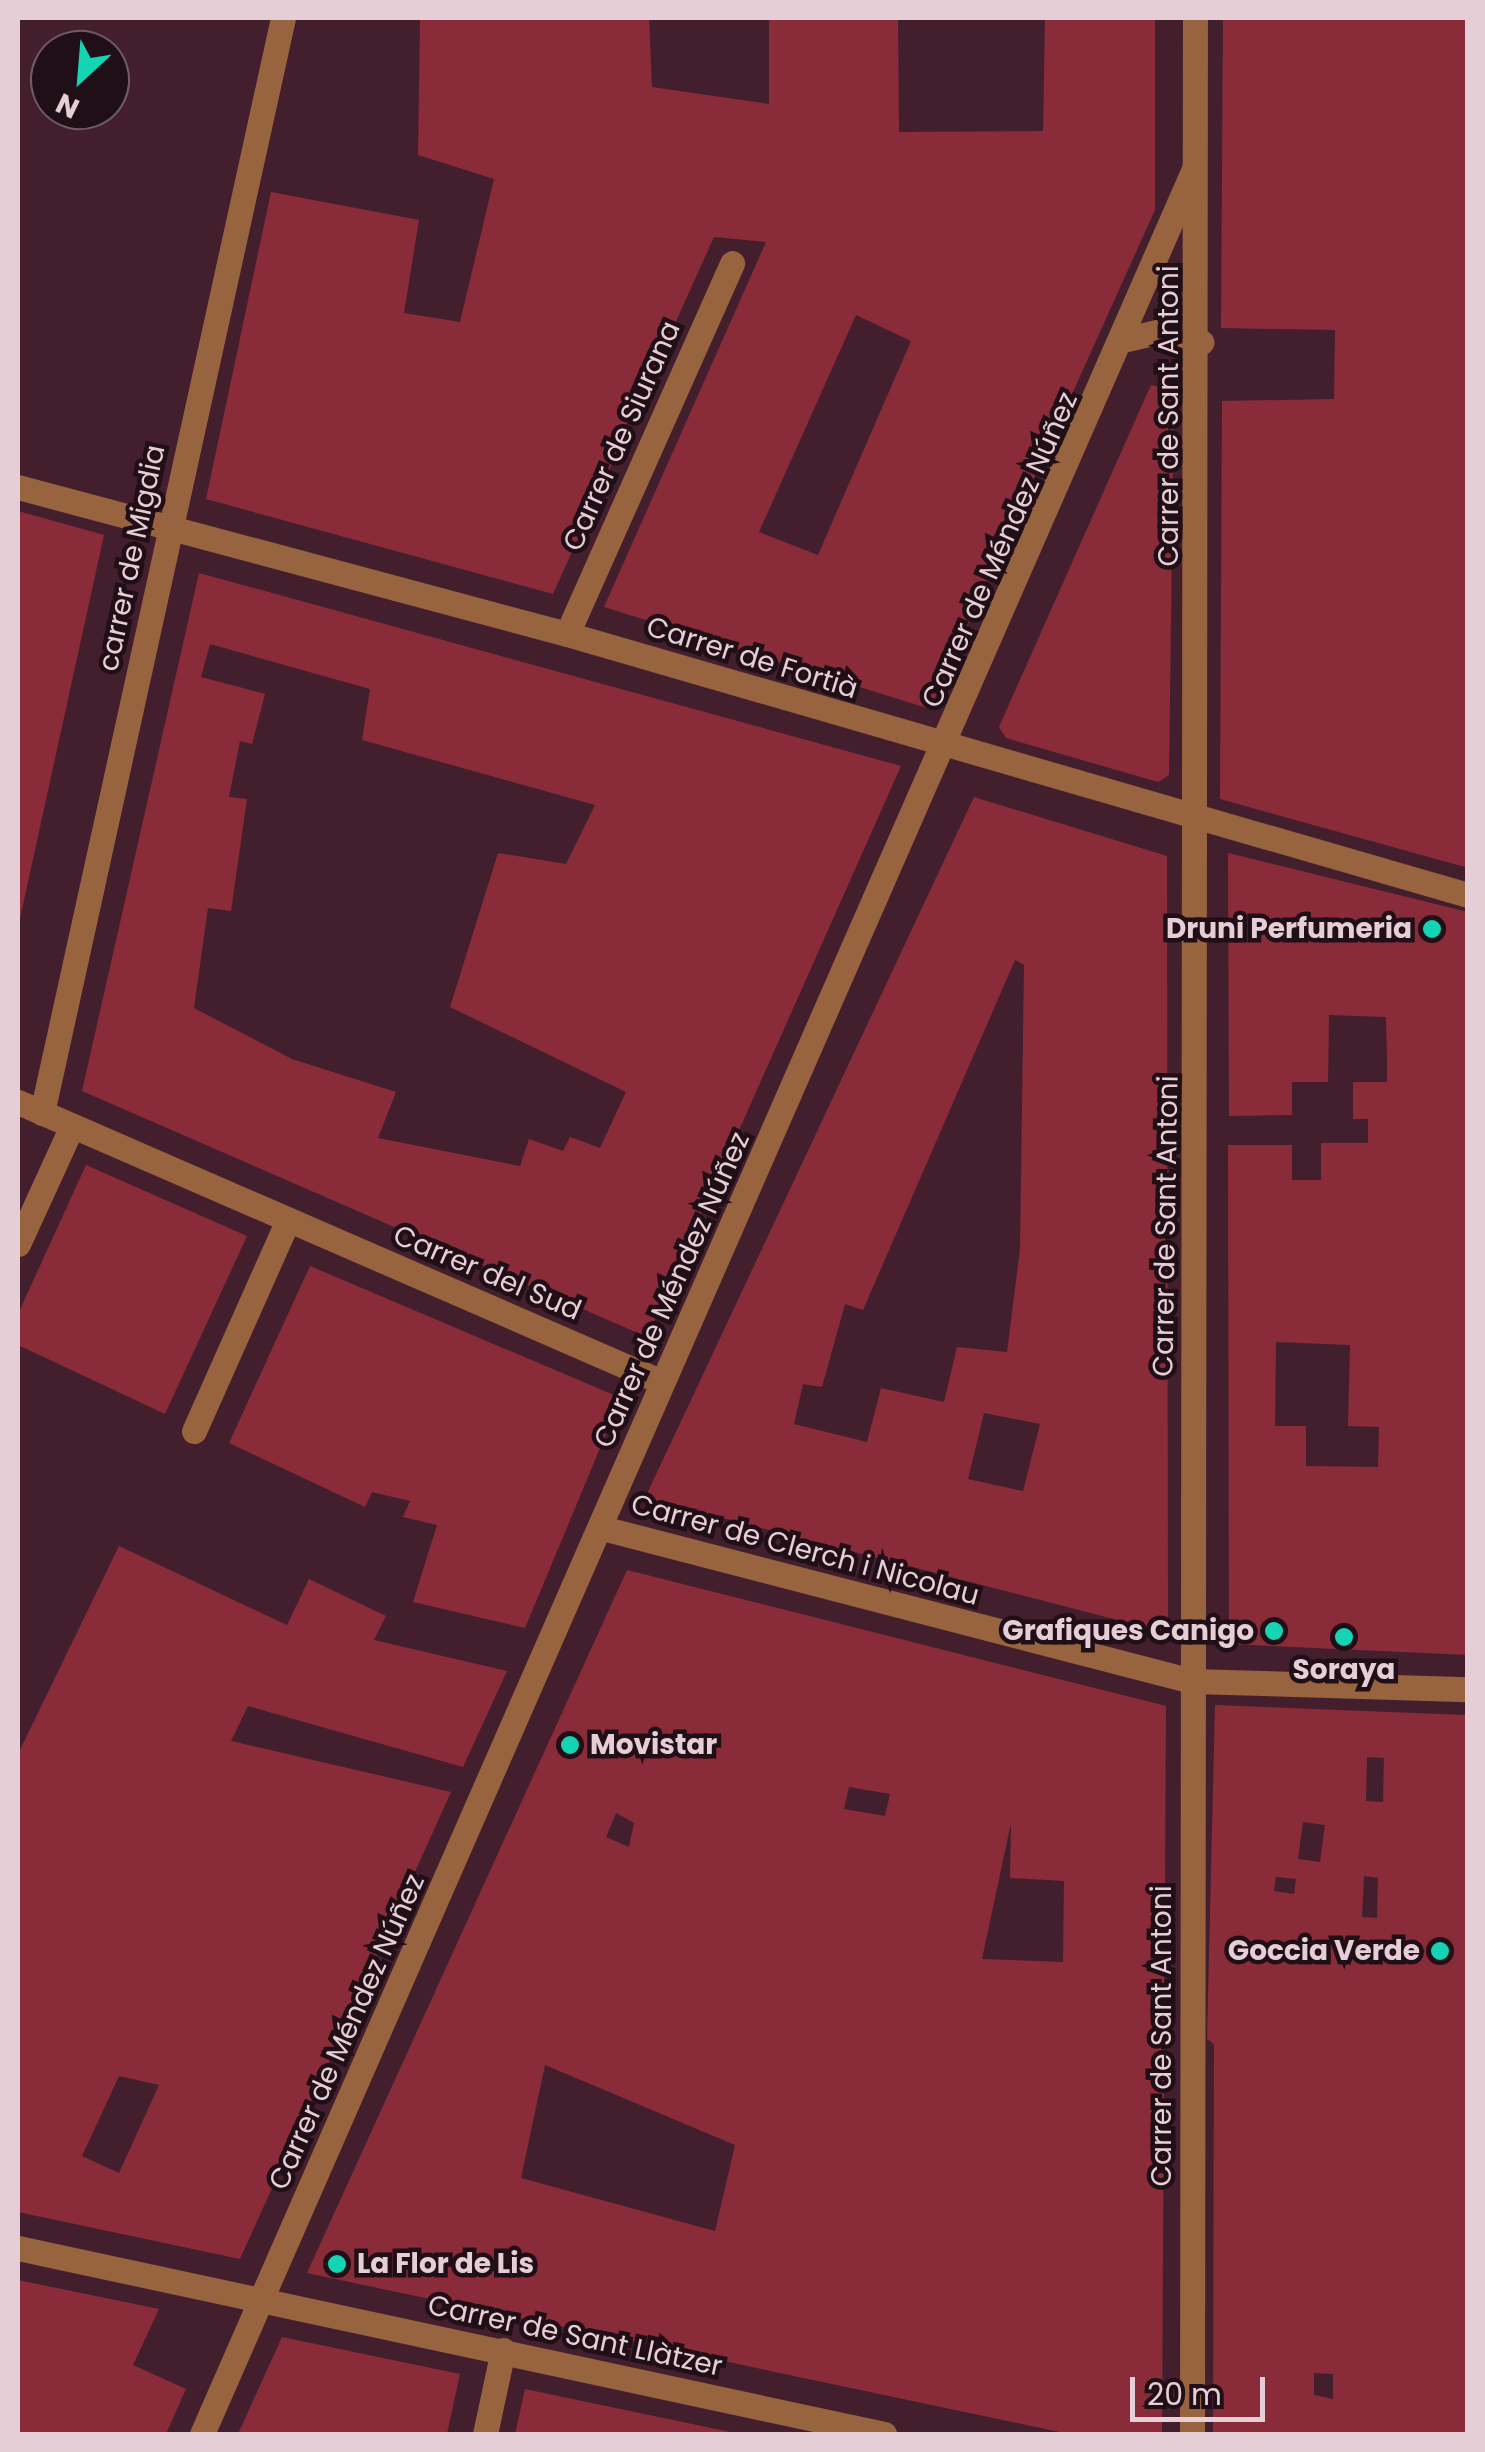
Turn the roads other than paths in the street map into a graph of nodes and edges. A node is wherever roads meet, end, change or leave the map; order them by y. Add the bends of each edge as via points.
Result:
1 (283, 18) edge
2 (1196, 18) edge
3 (1194, 169) junction
4 (732, 262) dead end
5 (1126, 339) junction
6 (1202, 342) junction
7 (18, 486) edge
8 (168, 530) junction
9 (567, 634) junction
10 (946, 747) junction
11 (1200, 817) junction
12 (1468, 895) edge
13 (18, 1102) edge
14 (42, 1113) junction
15 (72, 1126) junction
16 (288, 1220) junction
17 (18, 1244) edge
18 (662, 1382) junction
19 (194, 1430) dead end
20 (602, 1528) junction
21 (1192, 1681) junction
22 (1468, 1689) edge
23 (18, 2248) edge
24 (260, 2302) junction
25 (503, 2350) junction
26 (822, 2428) edge
27 (202, 2434) edge
28 (485, 2434) edge
29 (884, 2434) edge
30 (1192, 2434) edge

1 - 8 street, carrer de Migdia
2 - 3 street, Carrer de Sant Antoni
3 - 5 street, Carrer de Méndez Núñez
3 - 6 street, Carrer de Sant Antoni
4 - 9 street, Carrer de Siurana
5 - 6 street via 1169,329
5 - 10 street, Carrer de Méndez Núñez
6 - 11 street, Carrer de Sant Antoni
7 - 8 street, Carrer de Fortià
8 - 9 street, Carrer de Fortià
8 - 14 street, carrer de Migdia
9 - 10 street, Carrer de Fortià
10 - 11 street, Carrer de Fortià
10 - 18 street, Carrer de Méndez Núñez
11 - 12 street, Carrer de Fortià
11 - 21 street, Carrer de Sant Antoni
13 - 14 street, Carrer del Sud
14 - 15 street, Carrer del Sud
15 - 16 street, Carrer del Sud
15 - 17 street
16 - 18 street, Carrer del Sud
16 - 19 street
18 - 20 street, Carrer de Méndez Núñez
20 - 21 street, Carrer de Clerch i Nicolau
20 - 24 street, Carrer de Méndez Núñez
21 - 22 street, Carrer de Clerch i Nicolau
21 - 30 street, Carrer de Sant Antoni
23 - 24 street, Carrer de Sant Llàtzer
24 - 25 street, Carrer de Sant Llàtzer
24 - 27 street, Carrer de Méndez Núñez
25 - 26 street, Carrer de Sant Llàtzer
25 - 28 street
26 - 29 street, Carrer de Sant Llàtzer

